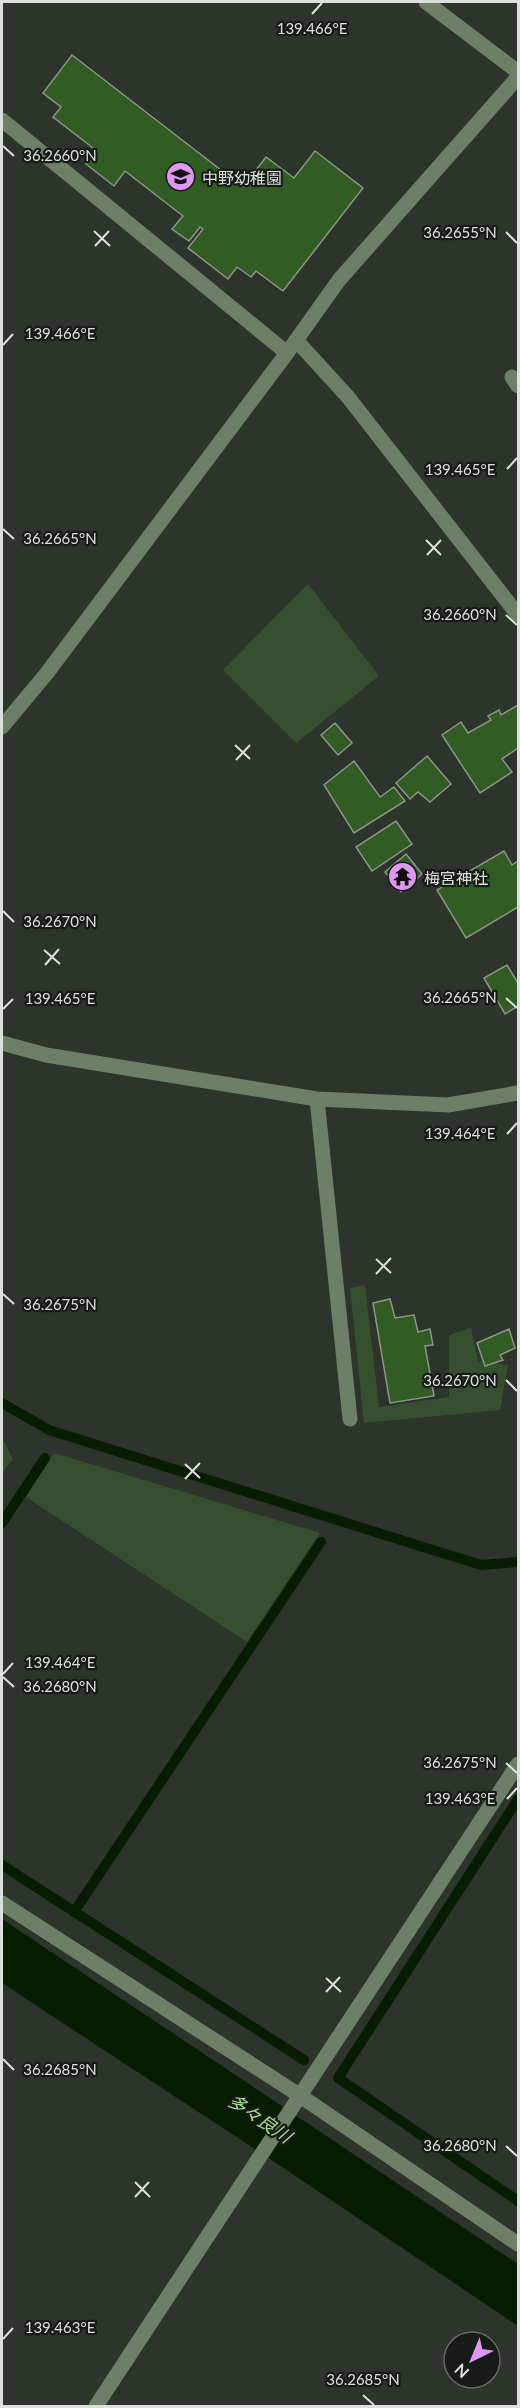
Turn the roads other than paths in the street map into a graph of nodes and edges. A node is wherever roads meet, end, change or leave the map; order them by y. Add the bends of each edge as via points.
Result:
1 (426, 2) edge
2 (519, 72) edge
3 (519, 77) edge
4 (2, 120) edge
5 (296, 340) junction
6 (287, 353) junction
7 (519, 615) edge
8 (2, 727) edge
9 (2, 1043) edge
10 (519, 1093) edge
11 (317, 1099) junction
12 (350, 1419) dead end
13 (519, 1764) edge
14 (2, 1904) edge
15 (296, 2102) junction
16 (519, 2244) edge
17 (96, 2406) edge

1 - 2 street
3 - 5 street via 339,280
4 - 6 street
5 - 6 street
5 - 7 street via 348,397
6 - 8 street via 47,673
9 - 11 street via 46,1055
10 - 11 street via 448,1105
11 - 12 street
13 - 15 street
14 - 15 street
15 - 16 street
15 - 17 street

